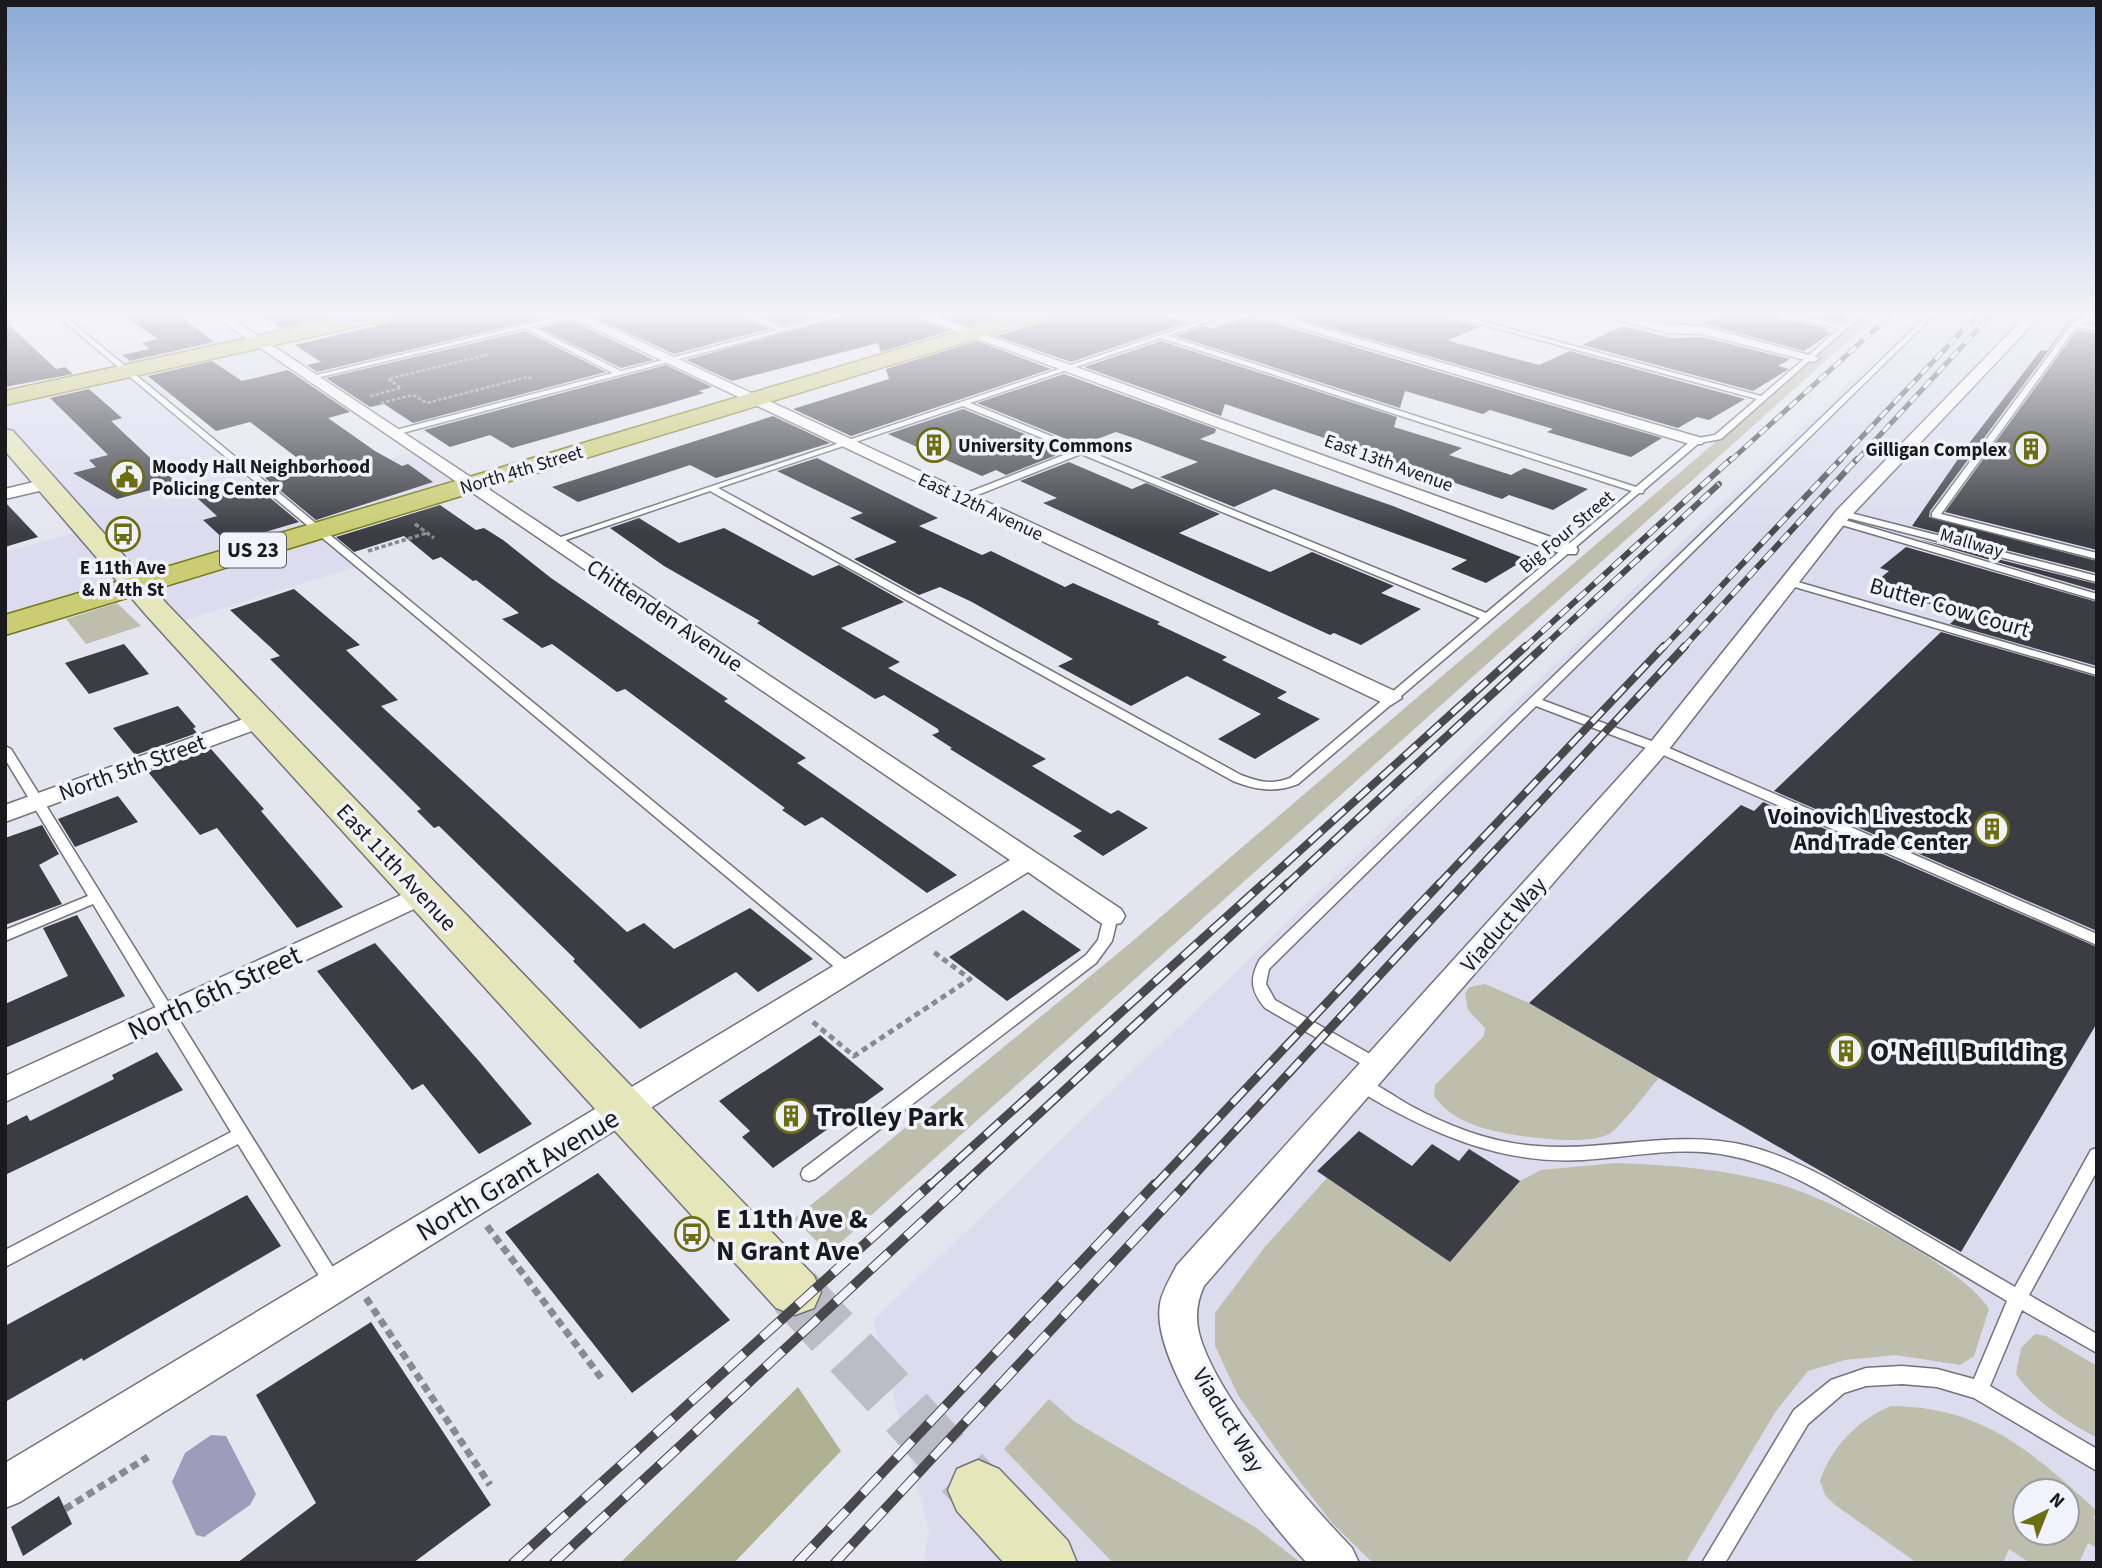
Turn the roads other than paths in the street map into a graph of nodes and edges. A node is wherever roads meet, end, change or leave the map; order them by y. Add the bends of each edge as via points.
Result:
1 (54, 387) edge
2 (146, 387) edge
3 (327, 387) edge
4 (566, 387) edge
5 (727, 387) edge
6 (791, 387) edge
7 (1010, 387) edge
8 (1120, 387) edge
9 (1319, 387) edge
10 (1510, 387) edge
11 (1722, 387) edge
12 (1776, 387) edge
13 (1857, 387) edge
14 (1965, 387) edge
15 (2029, 387) edge
16 (5, 398) edge
17 (1762, 398) junction
18 (752, 399) junction
19 (963, 403) junction
20 (395, 433) junction
21 (8, 442) edge
22 (1696, 442) junction
23 (845, 443) junction
24 (1082, 451) junction
25 (46, 484) junction
26 (471, 484) junction
27 (711, 488) junction
28 (1640, 491) junction
29 (5, 494) edge
30 (962, 498) junction
31 (1841, 518) junction
32 (318, 530) junction
33 (554, 541) junction
34 (1570, 550) junction
35 (2097, 556) edge
36 (2097, 577) edge
37 (1791, 583) junction
38 (135, 586) junction
39 (2097, 597) edge
40 (1488, 618) junction
41 (5, 625) edge
42 (2097, 672) edge
43 (1391, 698) junction
44 (1534, 701) junction
45 (260, 720) junction
46 (1658, 748) junction
47 (5, 749) edge
48 (38, 802) junction
49 (5, 814) edge
50 (1029, 860) junction
51 (423, 894) junction
52 (96, 898) junction
53 (1111, 916) joint
54 (5, 936) edge
55 (2097, 940) edge
56 (849, 971) junction
57 (168, 1014) junction
58 (1369, 1075) junction
59 (5, 1090) edge
60 (625, 1108) junction
61 (242, 1134) junction
62 (2097, 1155) edge
63 (809, 1174) dead end
64 (5, 1259) edge
65 (348, 1288) junction
66 (795, 1292) tunnel mouth
67 (2018, 1298) junction
68 (2097, 1344) edge
69 (1979, 1390) junction
70 (2097, 1461) edge
71 (5, 1487) edge
72 (978, 1490) tunnel mouth
73 (1046, 1563) edge
74 (1337, 1563) edge
75 (1713, 1563) edge

1 - 16 main road
2 - 32 lane
3 - 20 street, Chittenden Avenue
4 - 20 lane
5 - 18 street, East 12th Avenue
6 - 18 main road, North 4th Street / US 23
7 - 19 lane
8 - 34 street, East 13th Avenue
9 - 28 lane
10 - 22 street
11 - 17 lane
12 - 17 lane, Big Four Street
13 - 44 lane
14 - 31 street, Viaduct Way
15 - 35 lane via 1935,515
17 - 22 lane, Big Four Street via 1718,438
18 - 23 street, East 12th Avenue
18 - 26 main road, North 4th Street / US 23
19 - 23 lane
19 - 24 lane
20 - 26 street, Chittenden Avenue
21 - 25 street, East 11th Avenue
22 - 28 lane, Big Four Street
23 - 27 lane
23 - 30 street, East 12th Avenue
24 - 30 lane
24 - 40 lane
25 - 29 street
25 - 38 street, East 11th Avenue
26 - 32 main road, North 4th Street / US 23
26 - 33 street, Chittenden Avenue
27 - 33 lane
27 - 43 lane, Big Four Street via 1258,787 1294,781
28 - 34 lane, Big Four Street
30 - 43 street, East 12th Avenue
31 - 36 lane
31 - 37 street, Viaduct Way
31 - 39 lane, Mallway
32 - 38 main road, North 4th Street / US 23
32 - 56 lane
33 - 50 street, Chittenden Avenue
34 - 40 lane, Big Four Street
37 - 42 lane, Butter Cow Court
37 - 46 street, Viaduct Way
38 - 41 main road, North 4th Street / US 23
38 - 45 street, East 11th Avenue
40 - 43 lane, Big Four Street
44 - 46 lane
44 - 58 lane via 1265,963 1257,976 1259,991 1270,1004
45 - 48 street, North 5th Street
45 - 51 street, East 11th Avenue
46 - 55 lane
46 - 58 street, Viaduct Way
47 - 48 lane
48 - 49 street, North 5th Street
48 - 52 lane
50 - 53 street, Chittenden Avenue
50 - 56 street, North Grant Avenue
51 - 57 street, North 6th Street
51 - 60 street, East 11th Avenue
52 - 54 lane
52 - 57 lane
53 - 63 lane via 1105,941 1091,959
56 - 60 street, North Grant Avenue
57 - 59 street, North 6th Street
57 - 61 lane
58 - 67 lane via 1399,1109 1449,1132 1509,1150 1562,1154 1666,1144 1728,1148 1794,1168
58 - 74 street, Viaduct Way via 1191,1276 1178,1306 1181,1332 1201,1381 1247,1456 1309,1536
60 - 65 street, North Grant Avenue
60 - 66 street, East 11th Avenue
61 - 64 lane
61 - 65 lane
62 - 67 lane
65 - 71 street, North Grant Avenue
67 - 68 lane
67 - 69 lane
69 - 70 lane
69 - 75 lane via 1937,1378 1902,1375 1866,1377 1838,1386 1801,1417
72 - 73 street

